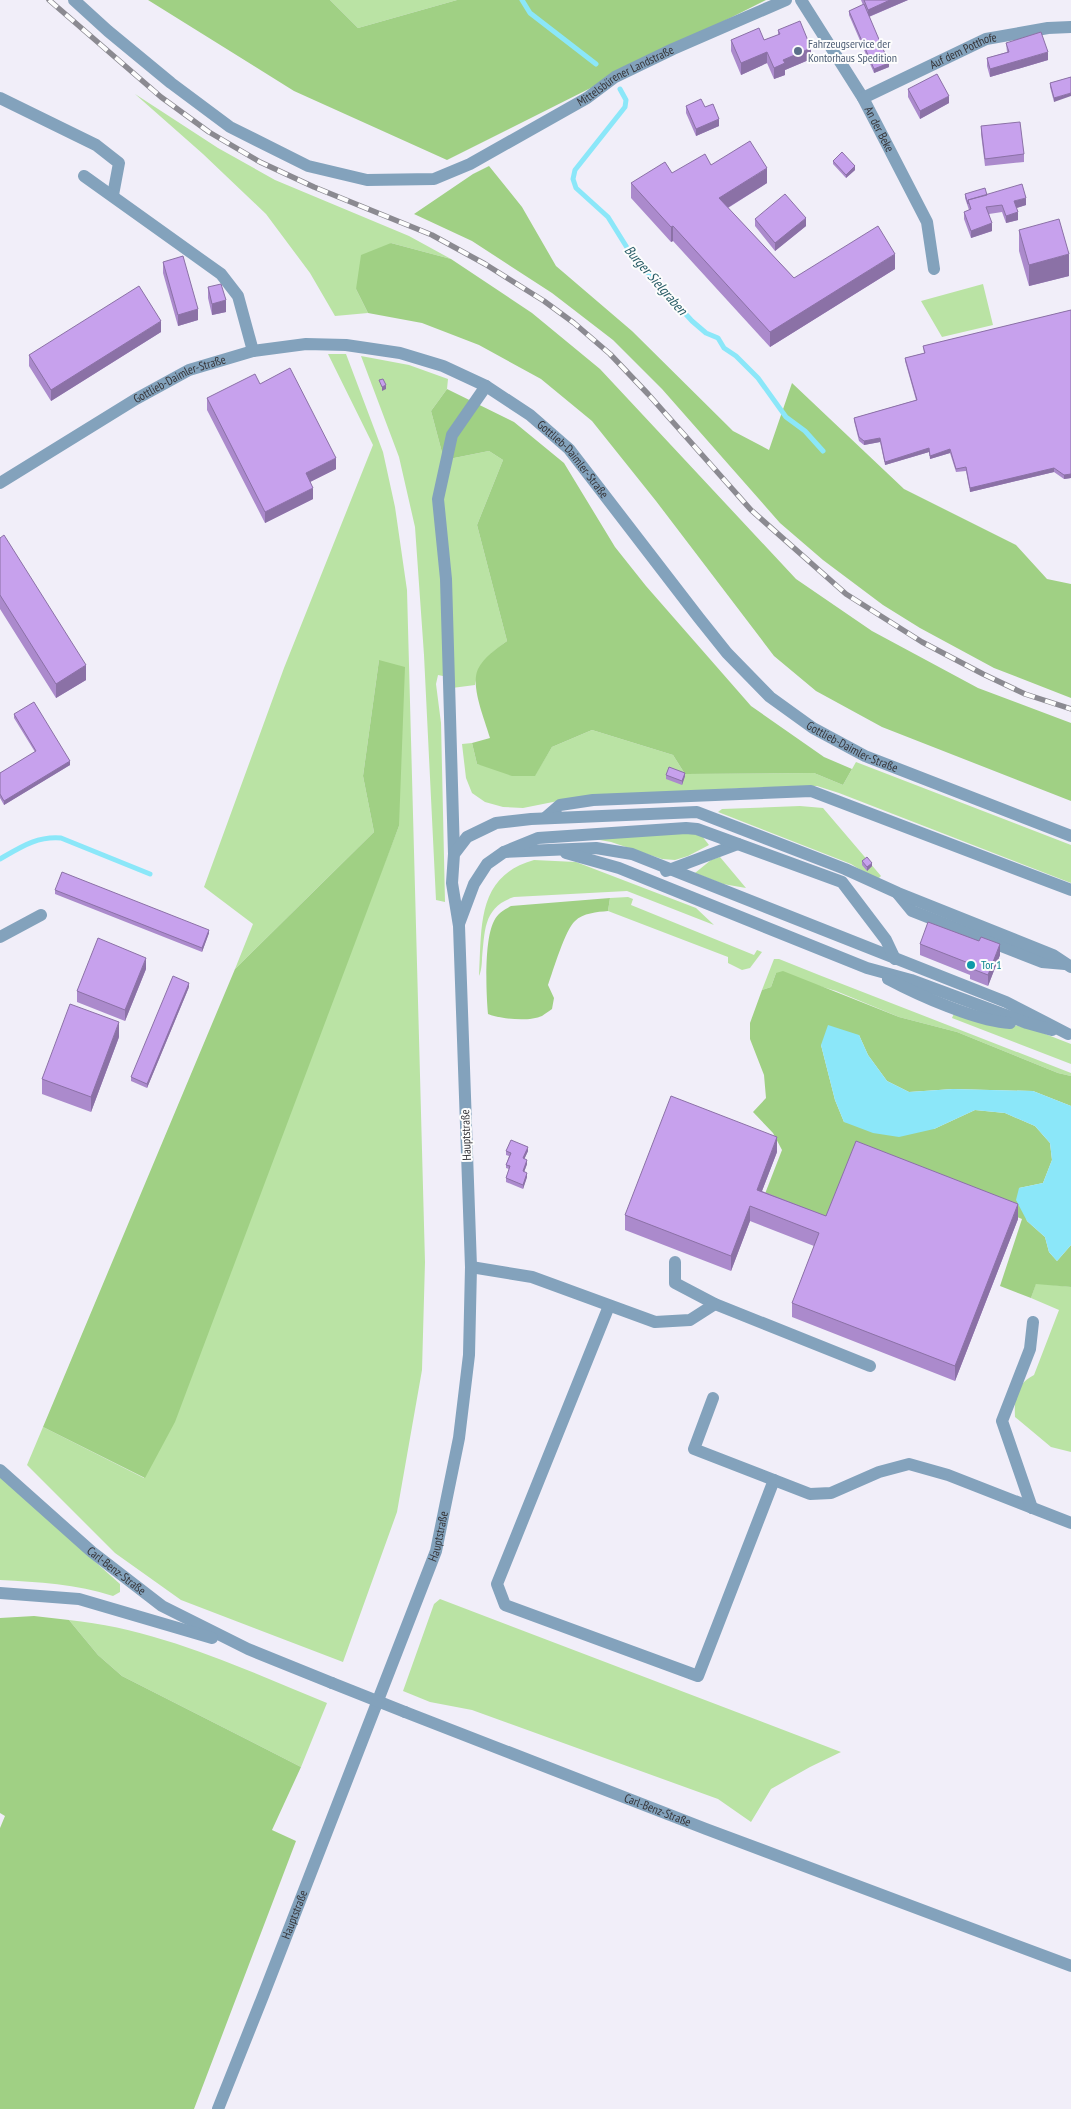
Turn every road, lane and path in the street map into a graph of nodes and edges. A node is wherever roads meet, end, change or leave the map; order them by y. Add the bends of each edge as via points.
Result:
1 (74, 0) edge
2 (786, 0) edge
3 (801, 0) edge
4 (1071, 27) edge
5 (0, 98) edge
6 (863, 98) junction
7 (84, 176) dead end
8 (113, 195) junction
9 (934, 269) dead end
10 (253, 351) junction
11 (486, 386) junction
12 (0, 483) edge
13 (719, 795) junction
14 (697, 812) junction
15 (545, 818) junction
16 (1071, 836) edge
17 (738, 844) junction
18 (555, 850) junction
19 (504, 852) junction
20 (454, 854) junction
21 (670, 869) junction
22 (645, 879) junction
23 (1071, 890) edge
24 (41, 915) dead end
25 (458, 926) junction
26 (0, 937) edge
27 (895, 959) junction
28 (1068, 966) edge
29 (1070, 1035) edge
30 (674, 1262) dead end
31 (471, 1267) junction
32 (715, 1304) junction
33 (609, 1306) junction
34 (1033, 1322) dead end
35 (870, 1366) dead end
36 (713, 1398) dead end
37 (0, 1470) edge
38 (774, 1480) junction
39 (1032, 1508) junction
40 (1071, 1523) edge
41 (0, 1593) edge
42 (248, 1649) junction
43 (1071, 1966) edge
44 (218, 2109) edge

1 - 2 street, Mittelsbürener Landstraße via 108,32 230,127 308,166 367,180 434,179 470,164 587,98 615,77
3 - 6 street, An der Beke
4 - 6 street, Auf dem Potthofe via 986,39
5 - 8 street via 96,145 119,163
6 - 9 street, An der Beke via 927,222
7 - 8 street
8 - 10 street via 221,274 238,296
10 - 11 street, Gottlieb-Daimler-Straße via 306,344 346,345 400,353 443,366
10 - 12 street, Gottlieb-Daimler-Straße via 189,370 136,398
11 - 16 street, Gottlieb-Daimler-Straße via 530,416 568,449 704,625 770,697 813,728 865,756
11 - 20 street, Hauptstraße via 452,435 438,499 446,578
13 - 14 street
13 - 15 street via 593,800 560,805
13 - 23 street via 811,791
14 - 15 street
14 - 28 street via 1053,955
15 - 20 street via 496,824 467,837
17 - 19 street via 686,828 538,838
17 - 21 street
17 - 27 street via 842,882 886,940
18 - 19 street
18 - 21 street via 596,848 632,854
18 - 22 street
19 - 25 street via 487,864 474,884
20 - 25 street, Hauptstraße via 452,883
21 - 22 street
21 - 27 street
22 - 29 street via 867,968 907,990 981,1018 1027,1023
24 - 26 street
25 - 31 street, Hauptstraße
27 - 29 street via 1006,1002
30 - 32 street via 675,1283
31 - 33 street via 532,1277
31 - 44 street, Hauptstraße via 469,1355 459,1438 436,1551
32 - 33 street via 690,1320 655,1322
32 - 35 street
33 - 38 street via 497,1584 504,1605 698,1676
34 - 39 street via 1030,1349 1002,1421
36 - 38 street via 694,1450
37 - 42 street, Carl-Benz-Straße via 92,1552 162,1606
38 - 39 street via 810,1494 831,1493 879,1472 909,1464 948,1475
39 - 40 street
41 - 42 street, Carl-Benz-Straße via 79,1599
42 - 43 street, Carl-Benz-Straße, bridge via 714,1833

